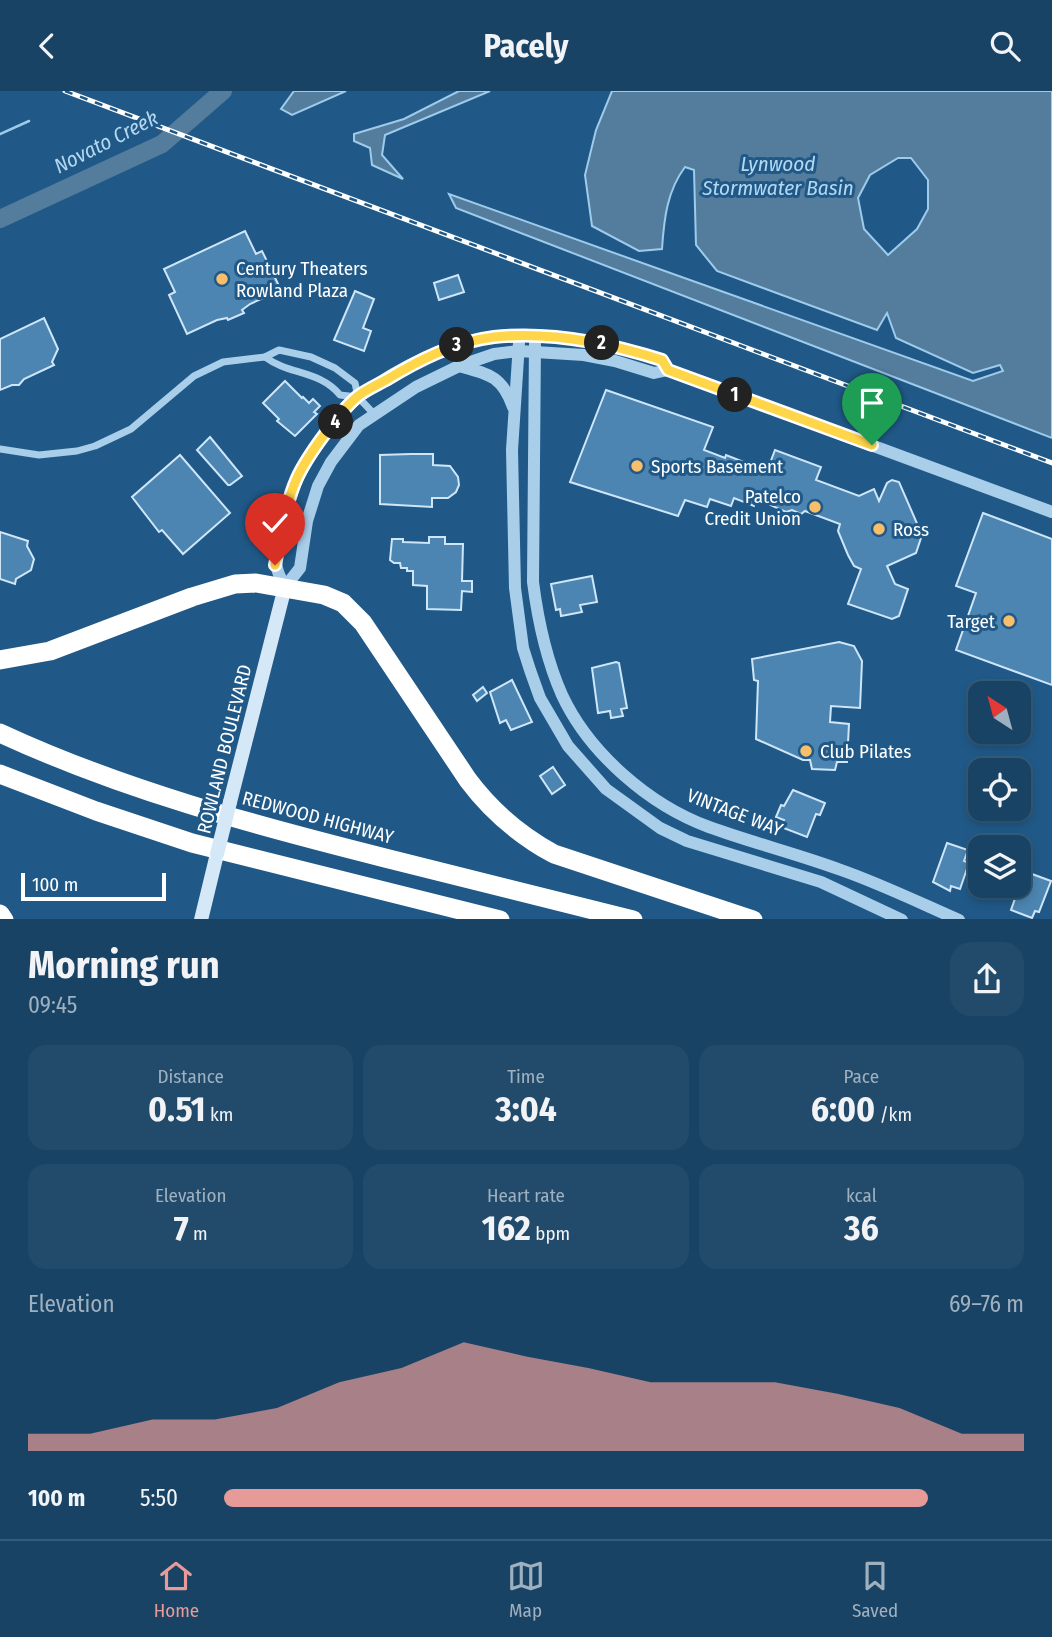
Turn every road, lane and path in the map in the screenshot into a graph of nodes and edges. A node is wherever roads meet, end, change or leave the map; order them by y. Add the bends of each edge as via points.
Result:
1 (535, 336) junction
2 (519, 337) junction
3 (519, 351) junction
4 (535, 351) junction
5 (265, 357) junction
6 (459, 366) junction
7 (668, 370) junction
8 (358, 397) junction
9 (515, 411) junction
10 (374, 414) junction
11 (0, 449) edge
12 (288, 506) junction
13 (1052, 512) edge
14 (240, 583) junction
15 (285, 587) junction
16 (544, 643) junction
17 (523, 648) junction
18 (0, 660) edge
19 (0, 733) edge
20 (0, 774) edge
21 (0, 914) edge
22 (4, 919) edge
23 (201, 919) edge
24 (500, 919) edge
25 (633, 919) edge
26 (753, 919) edge
27 (902, 919) edge
28 (959, 919) edge

1 - 2 street, ROWLAND BOULEVARD
1 - 4 street, VINTAGE WAY
1 - 7 street, ROWLAND BOULEVARD via 622,347 662,360
2 - 3 street, VINTAGE WAY
2 - 8 street, ROWLAND BOULEVARD via 457,345
3 - 4 street, ROWLAND BOULEVARD
3 - 6 street, ROWLAND BOULEVARD
3 - 9 street, VINTAGE WAY
4 - 7 street, ROWLAND BOULEVARD via 615,361 654,373
4 - 16 street, VINTAGE WAY via 533,582
5 - 8 street via 278,366 322,379 340,395
5 - 8 street via 279,350 311,357 355,383
5 - 11 street via 223,362 194,376 131,429 95,446 39,455
6 - 9 street via 500,382
6 - 10 street, ROWLAND BOULEVARD
7 - 13 street, ROWLAND BOULEVARD
8 - 10 street
8 - 12 street, ROWLAND BOULEVARD via 315,449
9 - 17 street, VINTAGE WAY via 514,588
10 - 15 street, ROWLAND BOULEVARD via 359,425 318,486 300,568
12 - 14 street via 277,515 268,568 261,577
12 - 15 street, ROWLAND BOULEVARD via 275,565
14 - 15 highway
14 - 18 highway via 50,651
15 - 23 main road, ROWLAND BOULEVARD, bridge
15 - 26 highway via 343,603 363,623 474,788 530,842 554,854
16 - 17 street
16 - 28 street, VINTAGE WAY via 563,697 591,741 662,803 707,826 842,870
17 - 27 street, VINTAGE WAY via 540,698 568,746 606,789 640,815 687,841 821,882
19 - 25 highway, REDWOOD HIGHWAY via 65,761 261,827
20 - 24 highway via 192,843
21 - 22 highway

